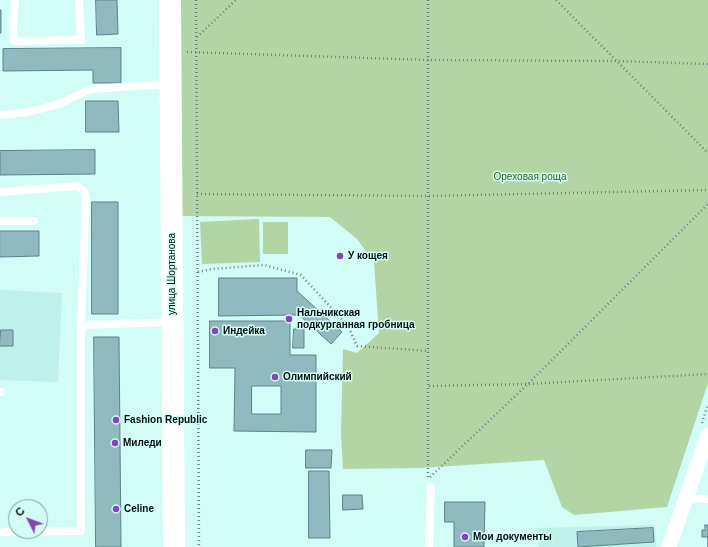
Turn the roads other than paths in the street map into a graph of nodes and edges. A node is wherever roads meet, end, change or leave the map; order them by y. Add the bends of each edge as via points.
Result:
1 (15, 0) edge
2 (79, 0) edge
3 (170, 0) edge
4 (170, 84) junction
5 (0, 115) edge
6 (0, 192) edge
7 (34, 220) dead end
8 (0, 221) edge
9 (172, 322) junction
10 (80, 325) junction
11 (708, 435) edge
12 (430, 487) dead end
13 (686, 498) junction
14 (708, 499) edge
15 (0, 532) edge
16 (174, 547) edge
17 (430, 547) edge
18 (669, 547) edge

1 - 2 lane via 14,41 81,40
3 - 4 street, улица Шортанова
4 - 5 lane via 91,89 59,104 29,112
4 - 9 street, улица Шортанова
6 - 10 lane via 77,186 83,190 86,196
7 - 8 lane
9 - 10 lane
9 - 16 street, улица Шортанова
10 - 15 lane via 81,532
11 - 13 street
12 - 17 lane
13 - 14 lane
13 - 18 street

